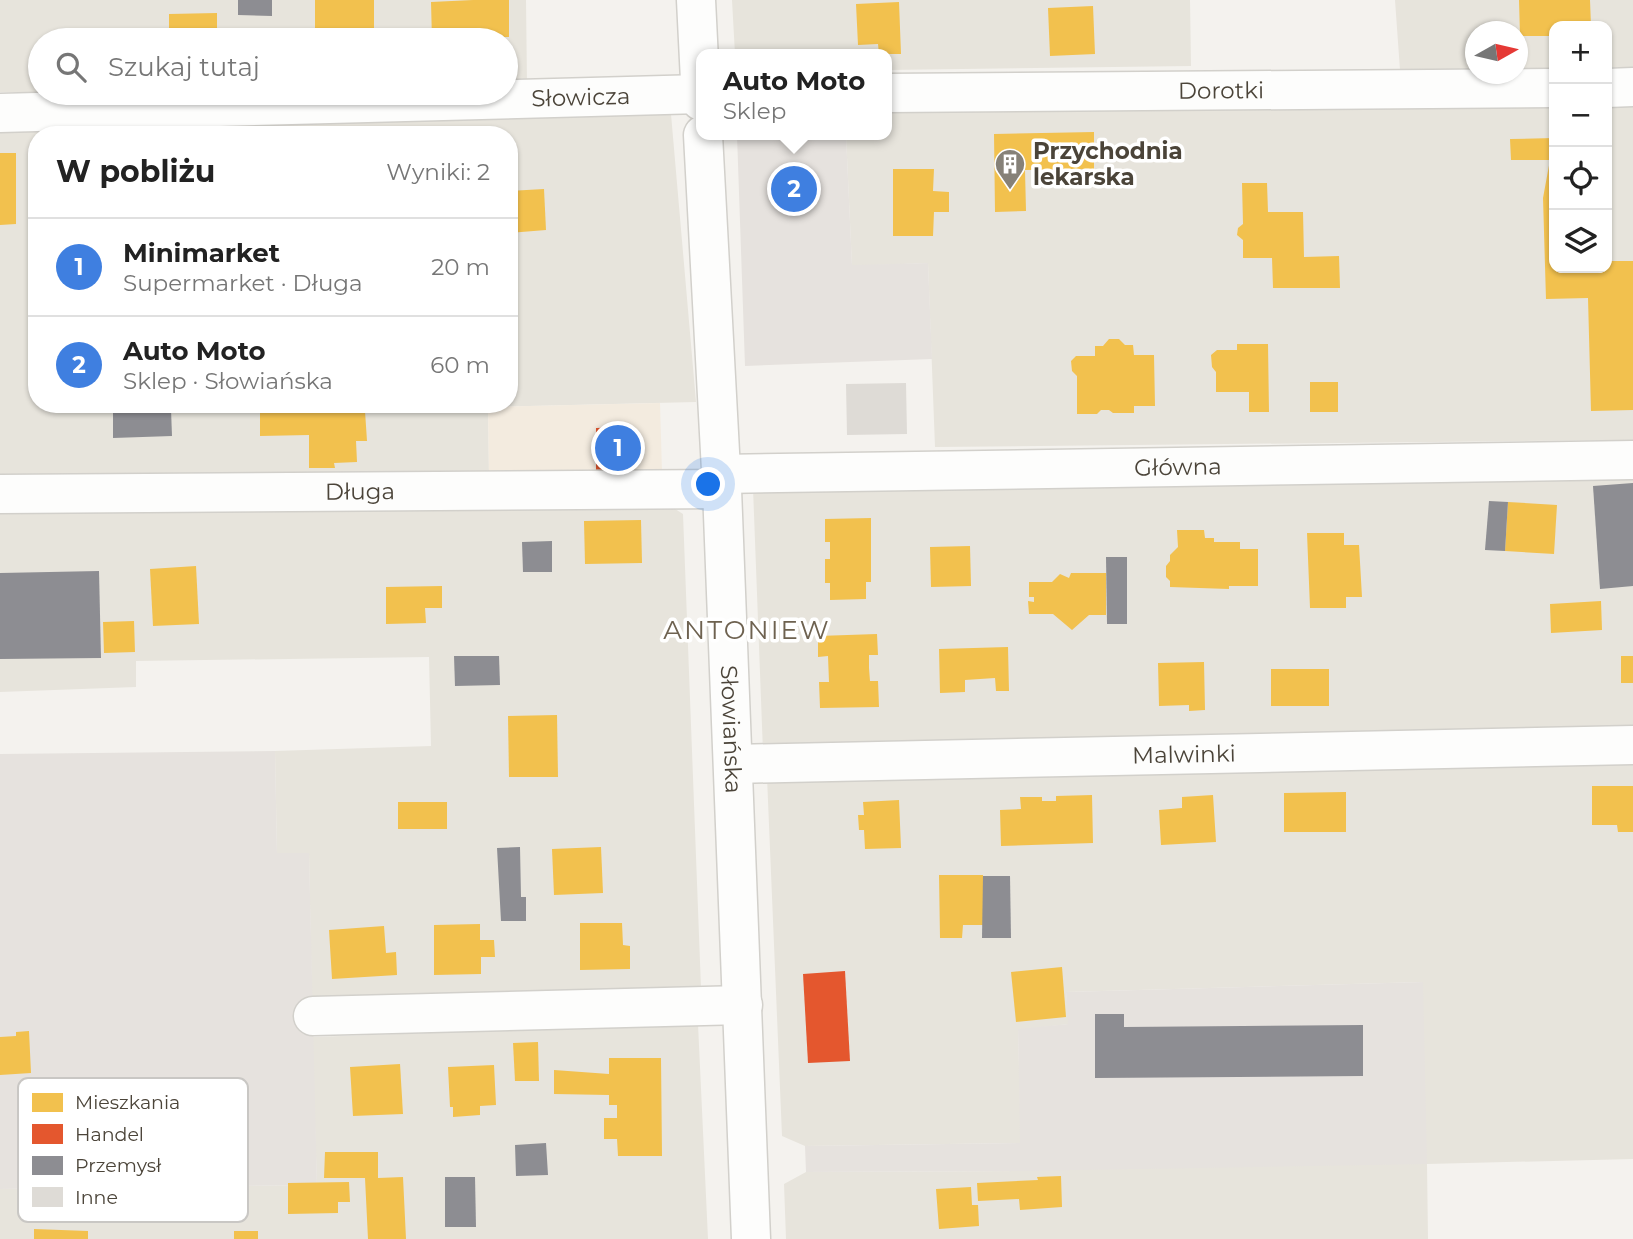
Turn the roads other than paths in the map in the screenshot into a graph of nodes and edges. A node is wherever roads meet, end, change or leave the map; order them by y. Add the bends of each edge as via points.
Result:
1 (696, 0) edge
2 (699, 49) edge
3 (1549, 88) edge
4 (1612, 88) edge
5 (1633, 88) edge
6 (892, 93) edge
7 (696, 94) edge
8 (518, 99) edge
9 (295, 105) edge
10 (0, 113) edge
11 (703, 140) edge
12 (1633, 460) edge
13 (721, 482) junction
14 (0, 494) edge
15 (1633, 745) edge
16 (734, 764) junction
17 (743, 1005) junction
18 (313, 1016) dead end
19 (751, 1239) edge

1 - 2 street
3 - 6 street, Dorotki
4 - 5 street
7 - 8 street, Słowicza
9 - 10 street, Słowicza
11 - 13 street, Słowiańska
12 - 13 street, Główna
13 - 14 street, Długa
13 - 16 street, Słowiańska
15 - 16 street, Malwinki
16 - 17 street, Słowiańska
17 - 18 street
17 - 19 street, Słowiańska

